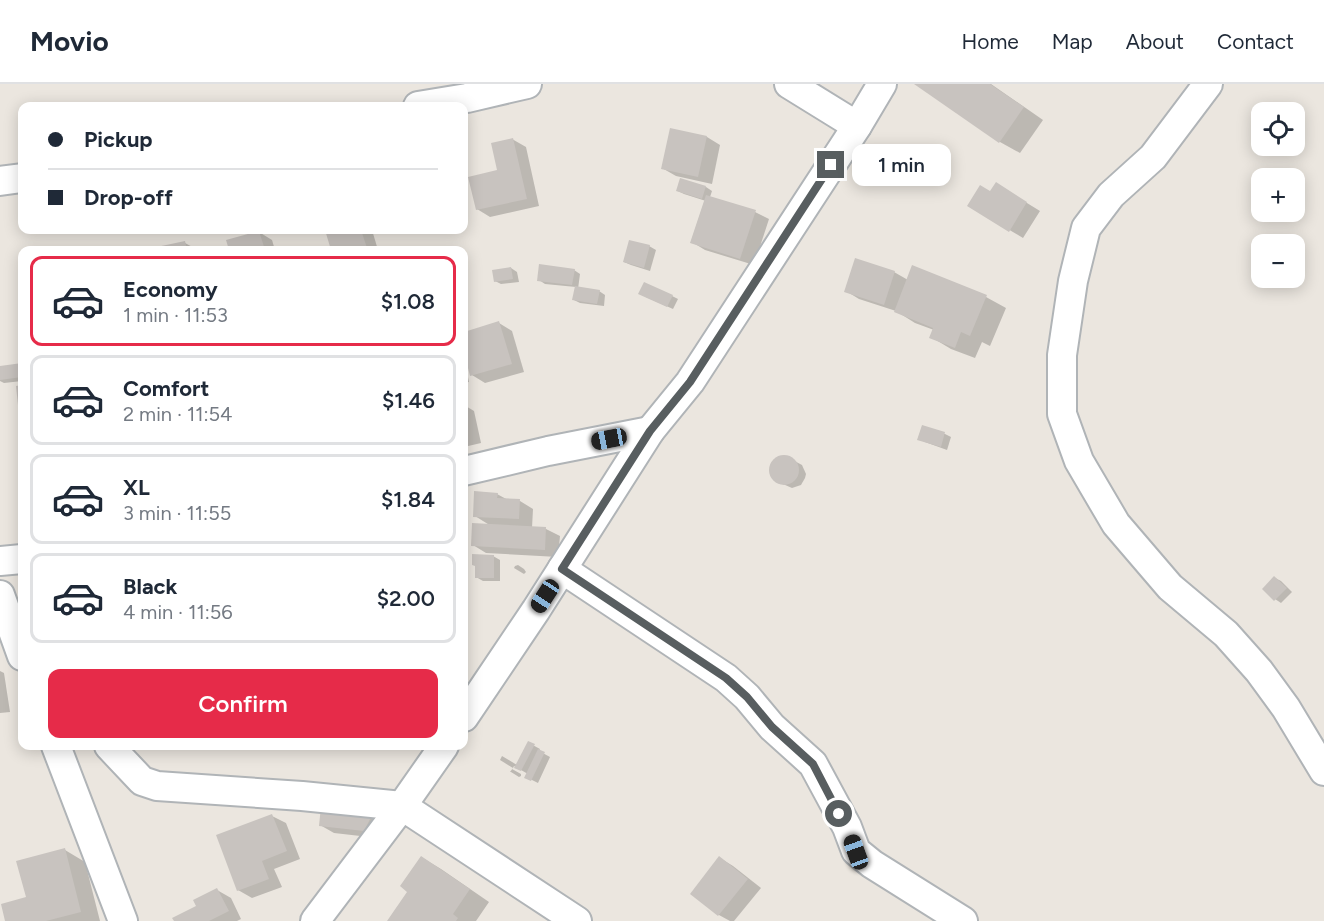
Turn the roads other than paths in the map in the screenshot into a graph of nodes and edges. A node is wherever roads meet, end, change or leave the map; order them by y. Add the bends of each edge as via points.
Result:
1 (527, 84) edge
2 (789, 84) edge
3 (882, 84) edge
4 (1208, 84) edge
5 (442, 102) edge
6 (856, 126) junction
7 (18, 179) edge
8 (0, 181) edge
9 (650, 431) junction
10 (468, 470) edge
11 (18, 559) edge
12 (0, 561) edge
13 (562, 569) junction
14 (0, 595) edge
15 (18, 645) edge
16 (468, 711) edge
17 (58, 750) edge
18 (113, 750) edge
19 (441, 750) edge
20 (1324, 771) edge
21 (402, 806) junction
22 (123, 921) edge
23 (315, 921) edge
24 (577, 921) edge
25 (963, 921) edge

1 - 5 street
2 - 6 street
3 - 6 street
4 - 20 street via 1153,158 1111,195 1086,228 1062,355 1062,414 1079,460 1116,524 1170,587 1226,634 1259,671
6 - 9 street via 690,382
7 - 8 street
9 - 10 street
9 - 13 street
11 - 12 street
13 - 16 street
13 - 25 street via 726,678 813,764 856,852
14 - 15 street
17 - 22 street
18 - 21 street via 142,782 157,786
19 - 21 street
21 - 23 street
21 - 24 street

